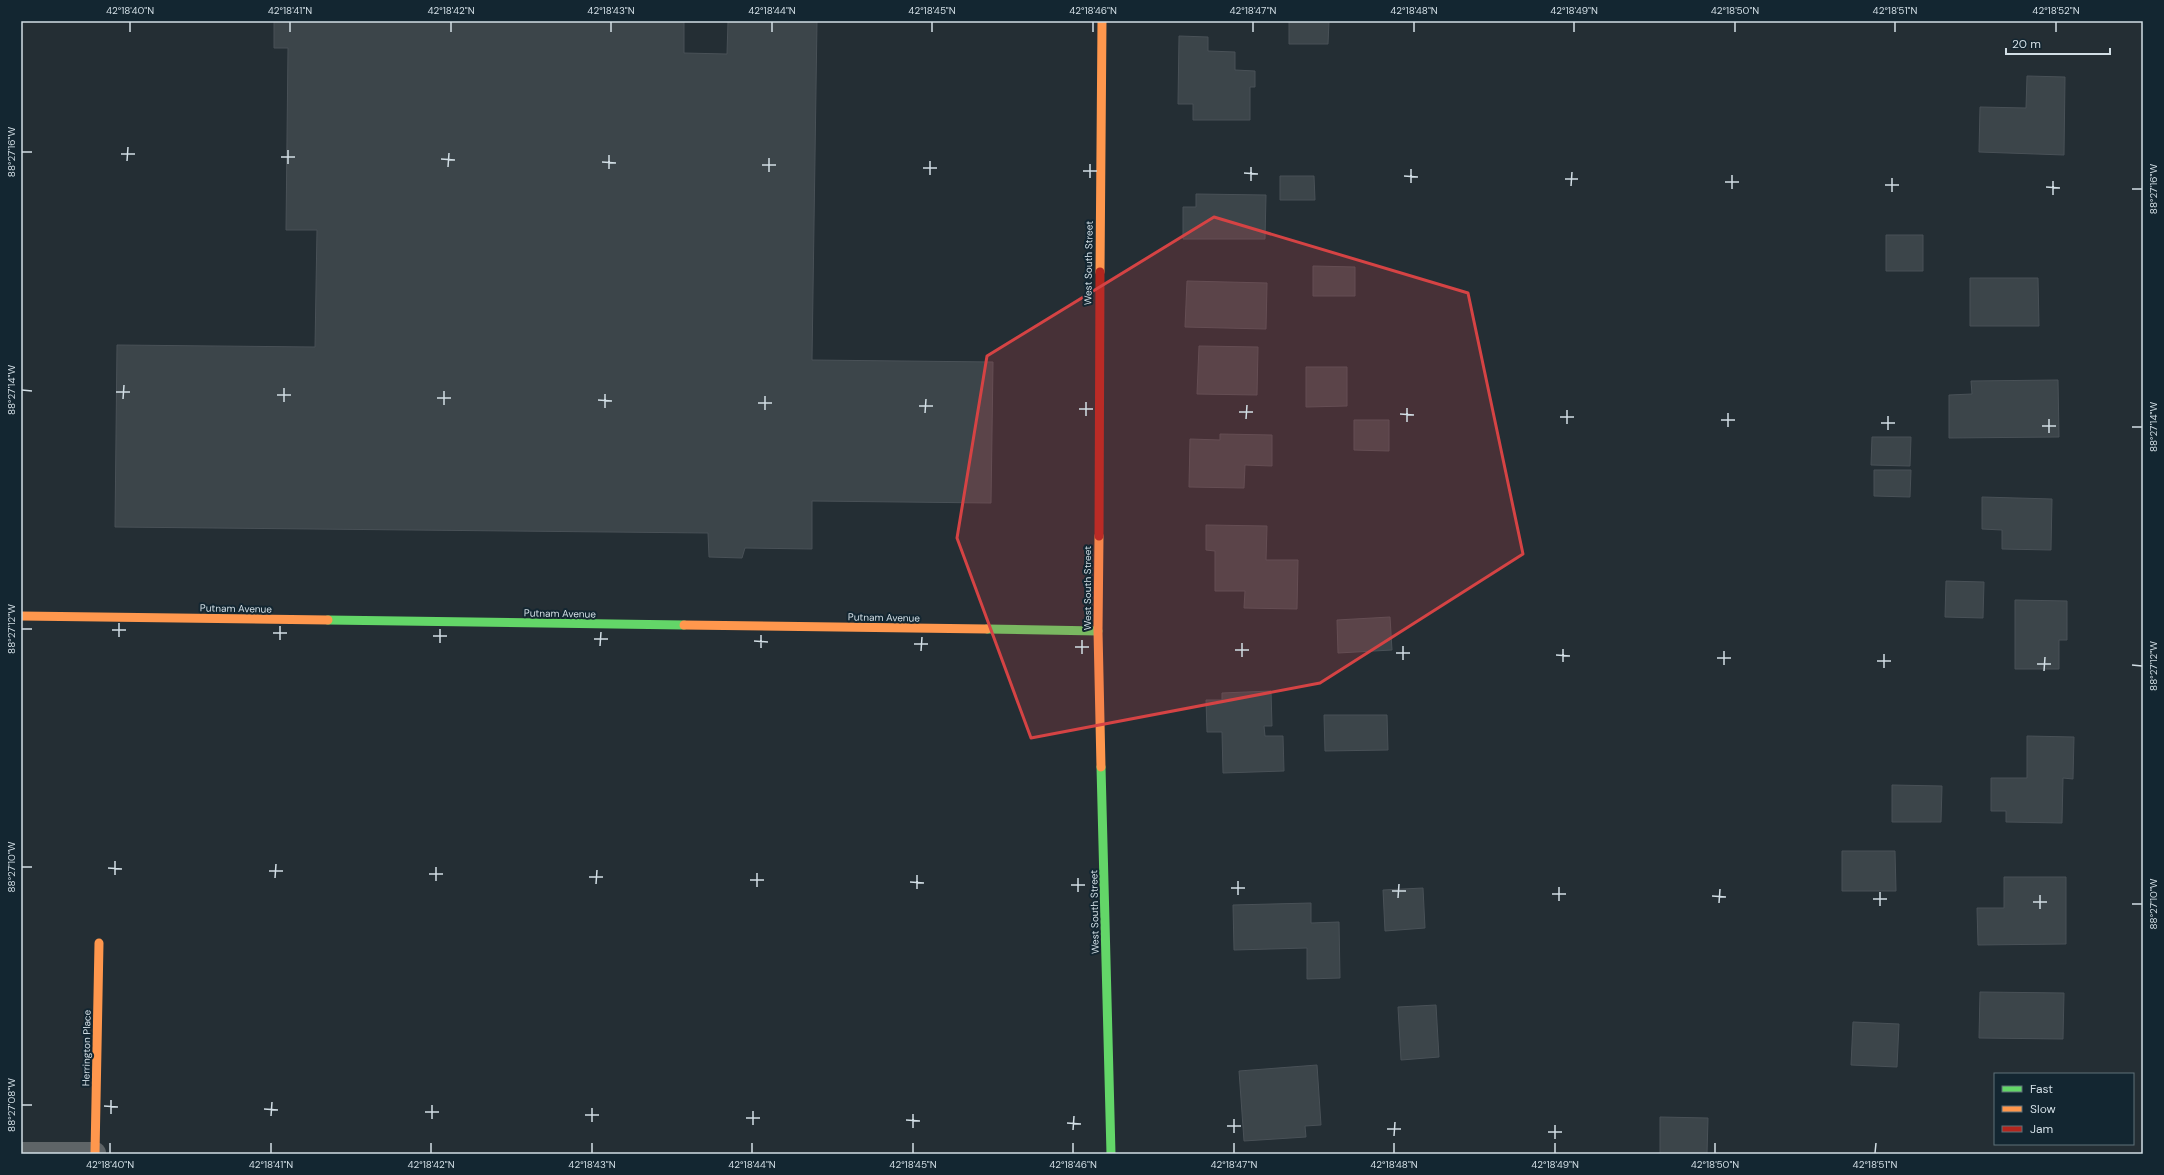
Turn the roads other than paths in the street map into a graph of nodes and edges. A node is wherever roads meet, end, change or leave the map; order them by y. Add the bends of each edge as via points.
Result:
1 (1102, 21) edge
2 (21, 616) edge
3 (1098, 631) junction
4 (99, 943) dead end
5 (21, 1153) edge
6 (95, 1153) edge
7 (1110, 1154) edge

1 - 3 street, West South Street
2 - 3 street, Putnam Avenue
3 - 7 street, West South Street
4 - 6 street, Herrington Place
5 - 6 street

